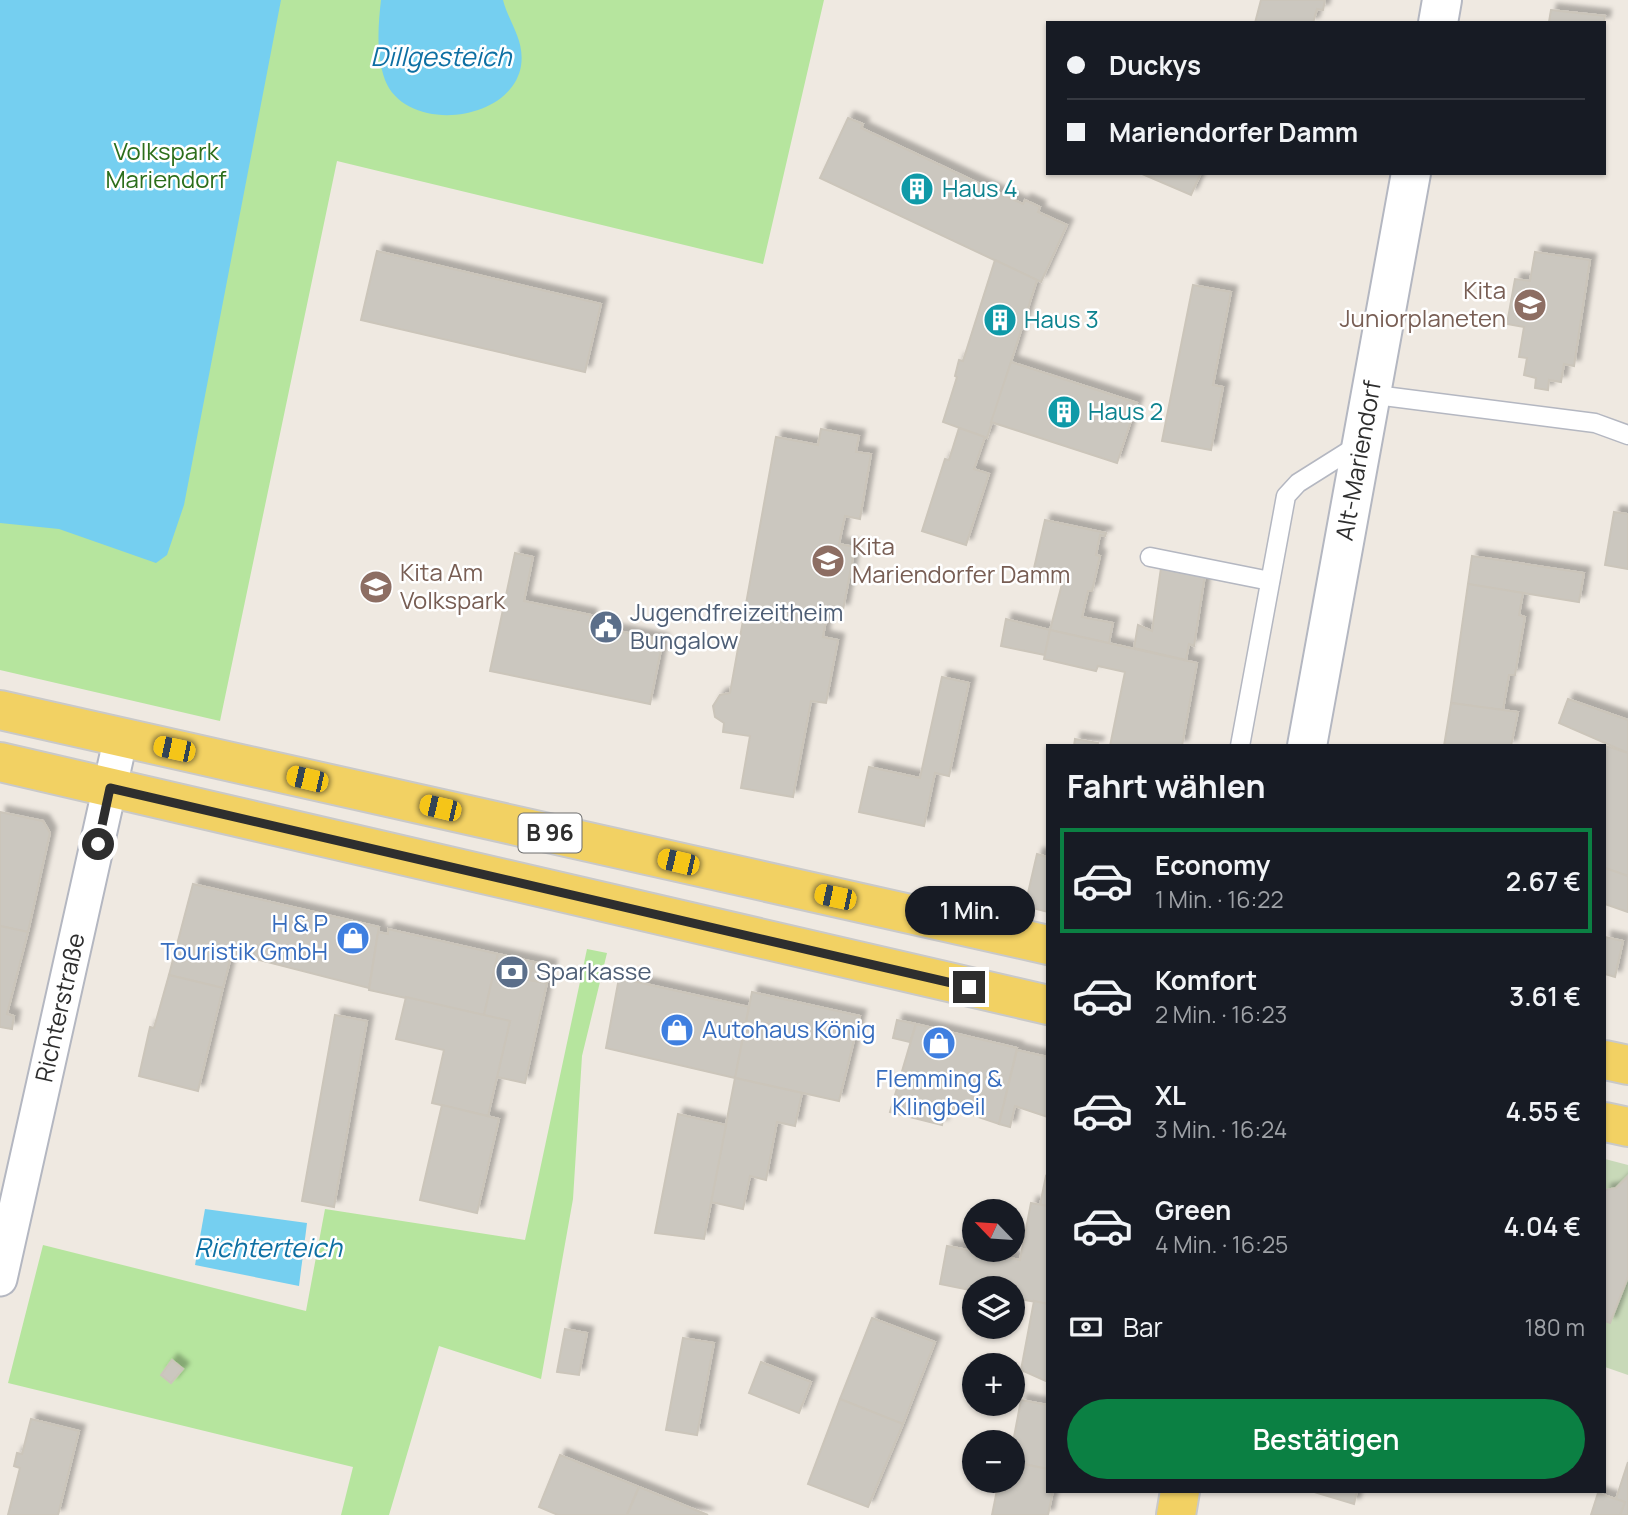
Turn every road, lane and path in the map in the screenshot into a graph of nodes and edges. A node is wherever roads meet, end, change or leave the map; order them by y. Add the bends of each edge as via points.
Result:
1 (1442, 0) edge
2 (1438, 21) edge
3 (1411, 175) edge
4 (1368, 394) junction
5 (1628, 435) edge
6 (1360, 444) junction
7 (1150, 557) dead end
8 (1270, 581) junction
9 (0, 710) edge
10 (121, 737) junction
11 (1240, 744) edge
12 (1307, 744) edge
13 (0, 762) edge
14 (110, 788) junction
15 (1046, 945) edge
16 (1046, 1005) edge
17 (1606, 1060) edge
18 (1628, 1065) edge
19 (1606, 1122) edge
20 (1628, 1127) edge
21 (0, 1279) edge
22 (1180, 1493) edge
23 (1176, 1515) edge

1 - 2 main road
3 - 4 main road, Alt-Mariendorf
4 - 5 lane via 1595,423
4 - 6 main road, Alt-Mariendorf
6 - 8 lane via 1298,483 1286,496
6 - 12 main road, Alt-Mariendorf
7 - 8 lane
8 - 11 lane
9 - 10 main road, B 96
10 - 14 street, Richterstraße
10 - 15 main road, B 96
13 - 14 main road, B 96
14 - 16 main road, B 96
14 - 21 street, Richterstraße
17 - 18 main road
19 - 20 main road
22 - 23 main road

